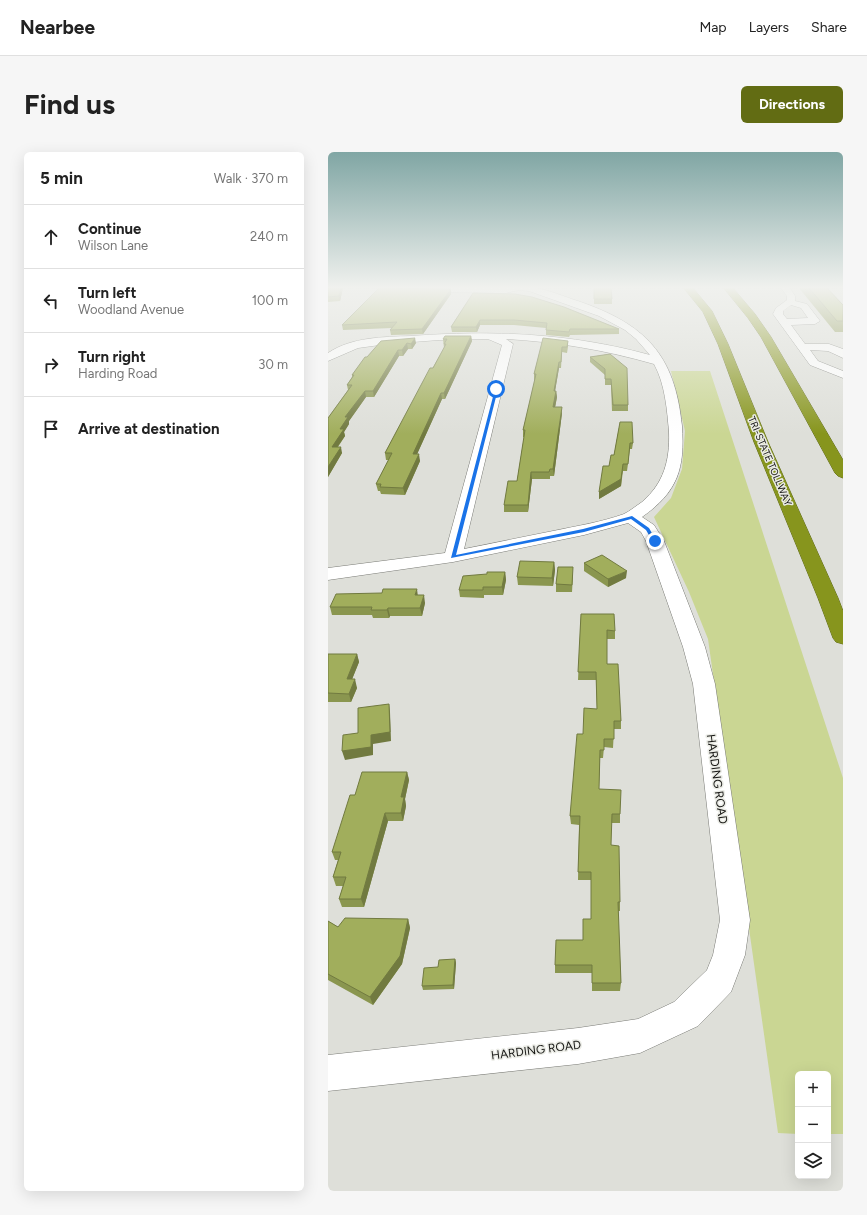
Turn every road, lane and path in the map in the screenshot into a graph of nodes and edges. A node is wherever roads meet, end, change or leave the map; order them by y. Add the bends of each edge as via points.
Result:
1 (446, 336) edge
2 (490, 336) edge
3 (534, 336) edge
4 (539, 336) edge
5 (638, 336) edge
6 (719, 336) edge
7 (766, 336) edge
8 (793, 336) edge
9 (641, 339) junction
10 (508, 344) junction
11 (602, 346) junction
12 (801, 347) junction
13 (331, 355) edge
14 (843, 356) edge
15 (657, 361) junction
16 (843, 375) edge
17 (843, 473) edge
18 (632, 517) junction
19 (453, 557) junction
20 (328, 574) edge
21 (843, 638) edge
22 (328, 1073) edge

1 - 13 street via 382,341 354,346
2 - 10 street
3 - 10 street
4 - 11 street
5 - 9 street
6 - 21 highway, TRI-STATE TOLLWAY
7 - 17 highway
8 - 12 street
9 - 11 street via 633,344
9 - 15 street via 651,349
10 - 19 street
11 - 15 street
12 - 14 street via 832,348
12 - 16 street via 814,363
15 - 18 street via 669,386 676,456 672,472 662,490 649,506
18 - 19 street via 584,530
18 - 22 street, HARDING ROAD via 648,529 655,541 694,647 704,684 735,920 730,955 718,981 686,1014 640,1036 578,1046
19 - 20 street

